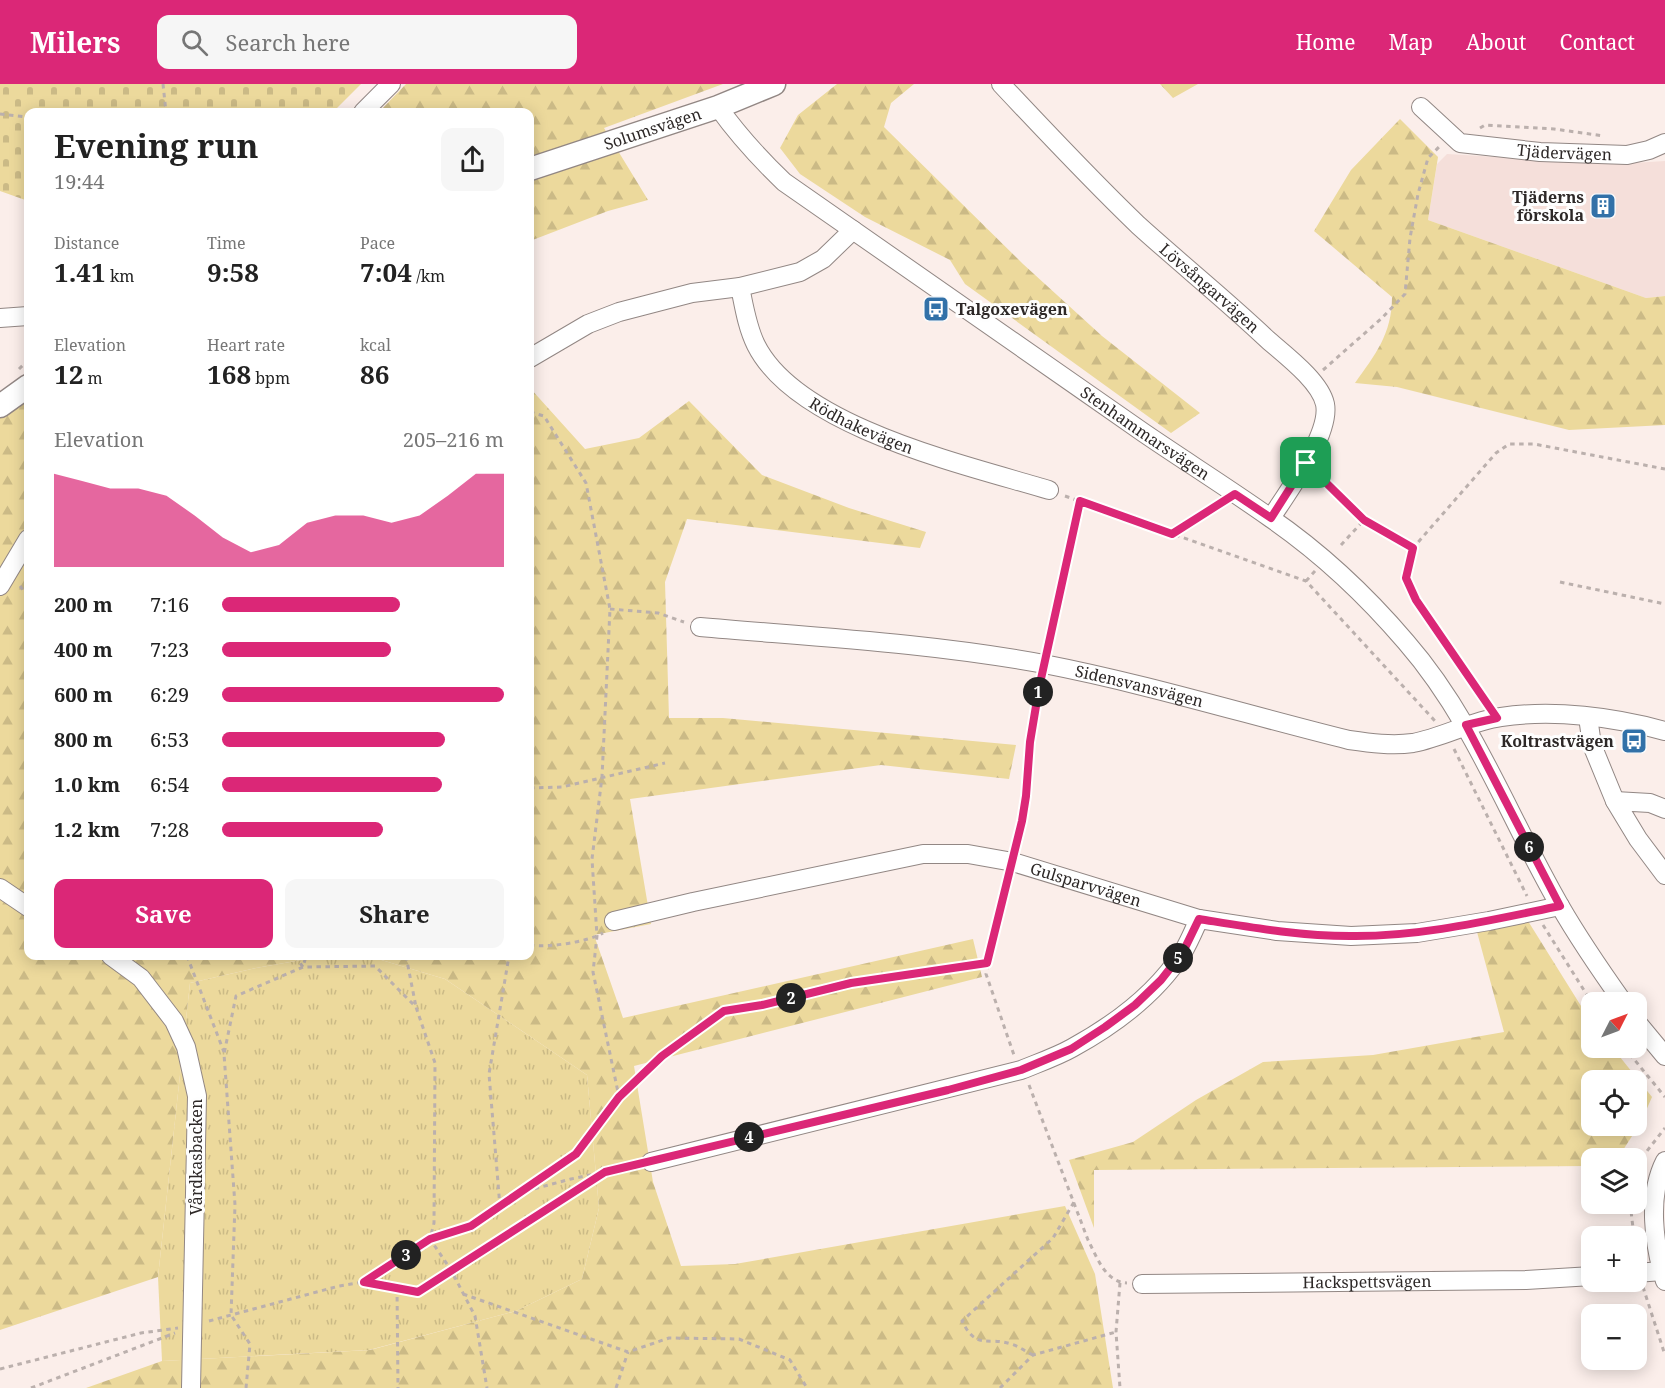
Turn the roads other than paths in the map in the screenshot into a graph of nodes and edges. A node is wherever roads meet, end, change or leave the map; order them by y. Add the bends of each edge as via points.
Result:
1 (391, 84) edge
2 (774, 84) edge
3 (1001, 84) edge
4 (718, 107) junction
5 (1421, 107) dead end
6 (367, 108) edge
7 (1665, 143) edge
8 (534, 168) edge
9 (853, 230) junction
10 (740, 287) junction
11 (24, 316) edge
12 (0, 318) edge
13 (534, 356) edge
14 (24, 389) edge
15 (0, 406) edge
16 (1049, 490) dead end
17 (1271, 518) junction
18 (24, 546) edge
19 (0, 586) edge
20 (700, 627) road end
21 (1588, 717) junction
22 (1466, 725) junction
23 (1665, 731) edge
24 (1615, 801) junction
25 (1665, 808) edge
26 (1665, 875) edge
27 (0, 888) edge
28 (24, 904) edge
29 (1560, 906) junction
30 (1199, 919) junction
31 (614, 921) dead end
32 (116, 960) edge
33 (1616, 992) edge
34 (1647, 1034) edge
35 (1665, 1056) edge
36 (1665, 1161) edge
37 (651, 1162) road end
38 (1647, 1274) edge
39 (1664, 1276) edge
40 (1581, 1277) edge
41 (1142, 1284) road end
42 (191, 1388) edge

1 - 6 street
2 - 4 main road, Solumsvägen
3 - 17 street, Lövsångarvägen via 1138,225 1311,380 1325,405 1325,419 1306,463
4 - 8 main road, Solumsvägen
4 - 9 street, Stenhammarsvägen via 756,156
5 - 7 street, Tjädervägen via 1454,141 1539,152 1627,155
9 - 10 street via 831,253 806,268
9 - 17 street, Stenhammarsvägen
10 - 13 street via 692,293 619,312 588,324
10 - 16 street, Rödhakevägen via 756,345 771,368 808,401 902,445
11 - 12 street
14 - 15 main road
17 - 22 street, Stenhammarsvägen via 1326,561 1380,612 1439,684
18 - 19 street
20 - 22 street, Sidensvansvägen via 883,642 1045,664 1349,740 1413,743
21 - 22 street via 1544,714
21 - 23 street
21 - 24 street via 1592,745
22 - 29 street, Stenhammarsvägen
24 - 25 street
24 - 26 street
27 - 28 street
29 - 30 street, Gulsparvvägen via 1417,933 1351,936 1277,931
29 - 33 street, Stenhammarsvägen
30 - 31 street, Gulsparvvägen via 1013,862 968,854 923,854
30 - 37 street via 1183,952 1161,980 1135,1005 1071,1049 1021,1070
32 - 42 street, Vårdkasbacken via 141,978 174,1021 186,1047 197,1096
34 - 35 street
36 - 39 street via 1655,1190 1657,1244
38 - 39 street
40 - 41 street, Hackspettsvägen

